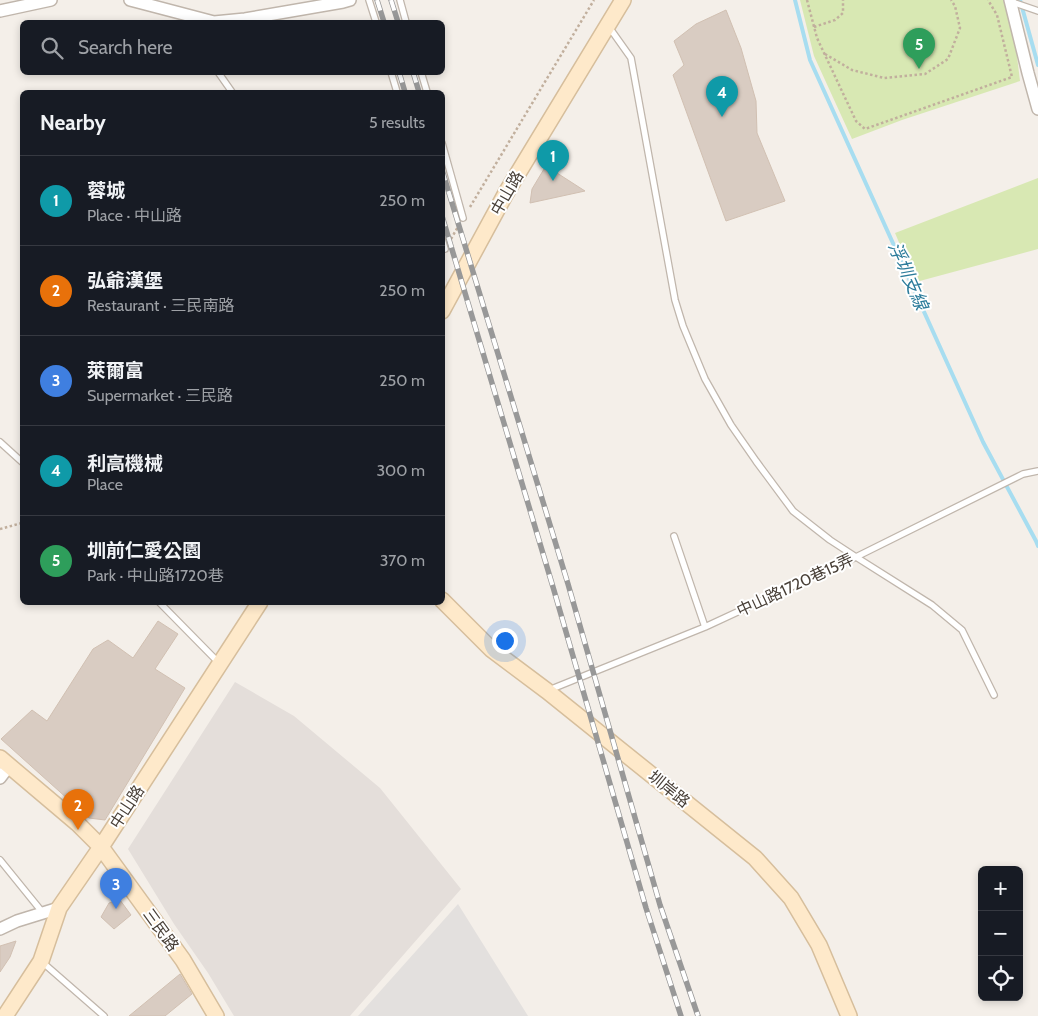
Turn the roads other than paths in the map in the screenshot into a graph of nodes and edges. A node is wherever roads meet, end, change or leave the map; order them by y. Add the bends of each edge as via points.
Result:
1 (51, 0) edge
2 (130, 0) edge
3 (350, 0) edge
4 (369, 0) edge
5 (400, 0) edge
6 (623, 0) edge
7 (1012, 2) edge
8 (0, 11) edge
9 (1036, 11) edge
10 (197, 20) edge
11 (237, 20) edge
12 (375, 20) edge
13 (405, 20) edge
14 (608, 25) junction
15 (220, 75) edge
16 (392, 75) edge
17 (422, 75) edge
18 (231, 90) edge
19 (397, 90) edge
20 (426, 90) edge
21 (1038, 109) edge
22 (445, 154) edge
23 (463, 218) dead end
24 (445, 305) edge
25 (0, 442) edge
26 (20, 460) edge
27 (1038, 471) edge
28 (674, 536) dead end
29 (856, 557) junction
30 (445, 603) edge
31 (162, 605) edge
32 (258, 605) edge
33 (705, 627) junction
34 (220, 665) junction
35 (547, 691) junction
36 (994, 695) dead end
37 (3, 768) edge
38 (101, 847) junction
39 (0, 860) edge
40 (59, 908) junction
41 (44, 913) junction
42 (0, 929) edge
43 (41, 962) junction
44 (5, 1016) edge
45 (104, 1016) edge
46 (216, 1016) edge
47 (849, 1016) edge

1 - 8 street
2 - 10 street
3 - 11 street
4 - 12 lane
5 - 13 lane
6 - 14 street, 中山路
7 - 9 lane
7 - 21 street
14 - 24 street, 中山路 via 506,193
14 - 29 lane via 631,58 675,300 705,379 731,425 793,511
15 - 18 lane
16 - 19 lane
17 - 20 lane
22 - 23 lane
25 - 26 lane
27 - 29 lane, 中山路1720巷15弄 via 1023,474
28 - 33 lane
29 - 33 lane, 中山路1720巷15弄
29 - 36 lane via 932,604 962,630
30 - 35 street, 圳岸路 via 491,649
31 - 34 lane
32 - 34 street, 中山路
33 - 35 lane, 中山路1720巷15弄
34 - 38 street, 中山路
35 - 47 street, 圳岸路 via 755,858 791,898 819,945
37 - 38 street, 三民路 via 77,823
38 - 40 street, 中山路
38 - 46 street, 三民路 via 183,960
39 - 41 lane
40 - 41 street
40 - 43 street, 中山路
41 - 42 street
43 - 44 street, 中山路
43 - 45 lane

